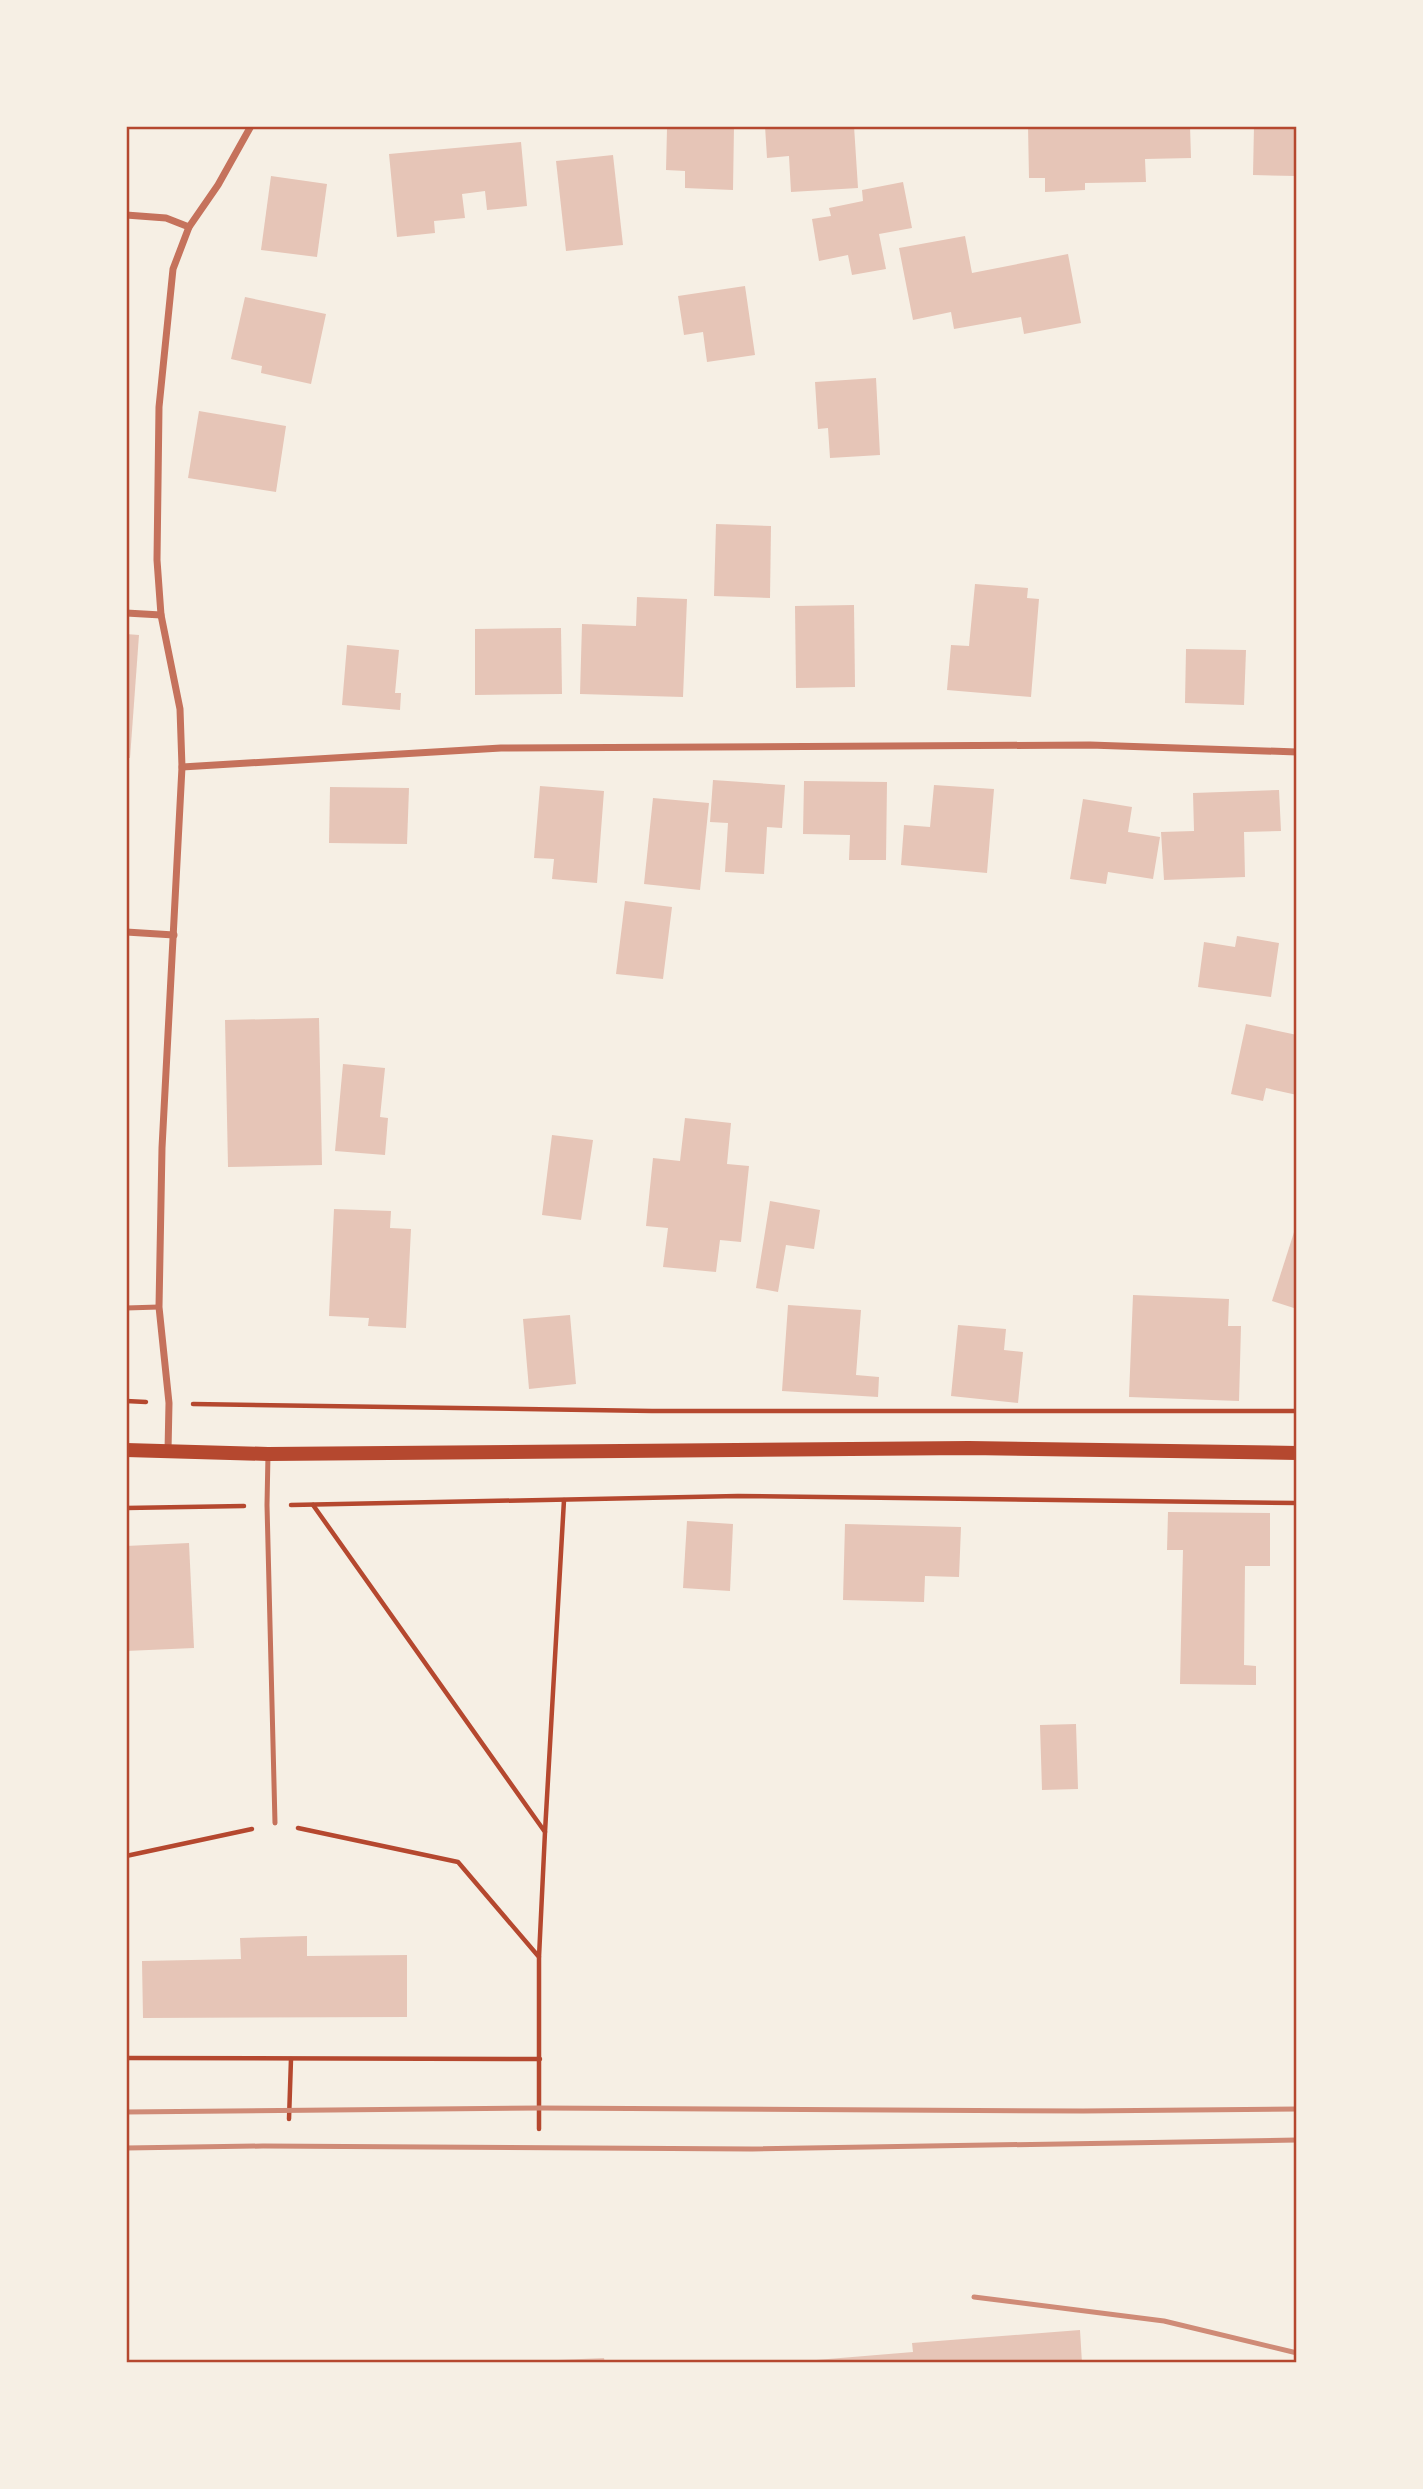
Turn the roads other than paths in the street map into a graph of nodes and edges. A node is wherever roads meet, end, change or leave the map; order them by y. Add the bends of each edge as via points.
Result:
1 (251, 126) edge
2 (126, 215) edge
3 (189, 227) junction
4 (126, 613) edge
5 (161, 615) junction
6 (1297, 752) edge
7 (182, 767) junction
8 (126, 932) edge
9 (174, 935) junction
10 (159, 1307) junction
11 (126, 1308) edge
12 (126, 1450) edge
13 (168, 1452) junction
14 (1297, 1453) edge
15 (268, 1454) junction
16 (275, 1824) road end

1 - 3 street
2 - 3 street via 166,218
3 - 5 street via 173,269 159,407
4 - 5 street
5 - 7 street via 180,709
6 - 7 street via 1090,745 501,748
7 - 9 street
8 - 9 street
9 - 10 street
10 - 11 lane
10 - 13 street via 169,1403
12 - 13 main road
13 - 15 main road
14 - 15 main road via 956,1448
15 - 16 lane

